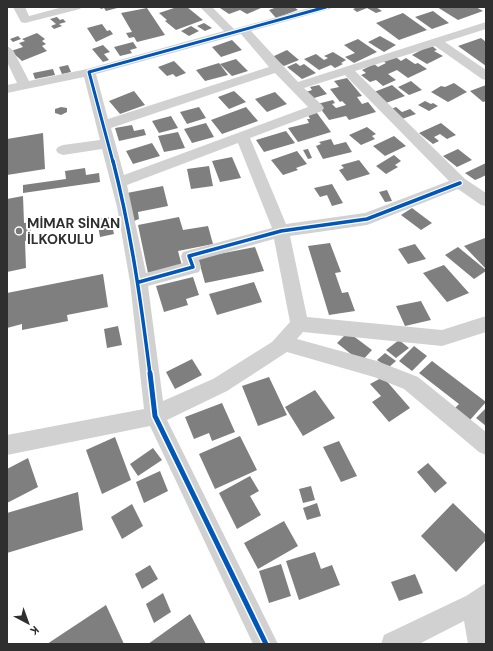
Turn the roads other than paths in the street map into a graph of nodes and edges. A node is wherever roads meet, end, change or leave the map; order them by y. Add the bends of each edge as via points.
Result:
1 (19, 7) edge
2 (76, 7) edge
3 (206, 7) edge
4 (326, 7) edge
5 (486, 25) edge
6 (238, 31) junction
7 (436, 41) junction
8 (7, 50) edge
9 (277, 68) junction
10 (347, 70) junction
11 (88, 72) junction
12 (486, 76) edge
13 (25, 86) junction
14 (297, 86) junction
15 (7, 89) edge
16 (103, 126) junction
17 (242, 136) junction
18 (108, 143) junction
19 (63, 150) dead end
20 (119, 182) junction
21 (460, 183) junction
22 (486, 201) edge
23 (281, 231) junction
24 (139, 282) junction
25 (300, 324) junction
26 (486, 324) edge
27 (283, 343) junction
28 (155, 416) junction
29 (7, 445) edge
30 (486, 445) edge
31 (480, 599) edge
32 (266, 644) edge
33 (393, 644) edge
34 (480, 644) edge

1 - 2 street via 25,20
3 - 6 street
4 - 6 street
5 - 7 street
6 - 9 street
6 - 11 street
7 - 10 street
7 - 12 street
8 - 13 street
9 - 14 street
9 - 16 street
10 - 14 street
10 - 21 street
11 - 13 street
11 - 16 street
13 - 15 street
14 - 17 street via 317,108
16 - 18 street
17 - 20 street
17 - 23 street
18 - 19 street
18 - 20 street
20 - 24 street
21 - 22 street
21 - 23 street via 366,219
23 - 24 street via 189,256 193,267
23 - 25 street
24 - 28 street
25 - 26 street via 442,338
25 - 27 street
27 - 28 street via 220,385
27 - 30 street via 377,369 411,383
28 - 29 street
28 - 32 street
31 - 33 street
31 - 34 street

